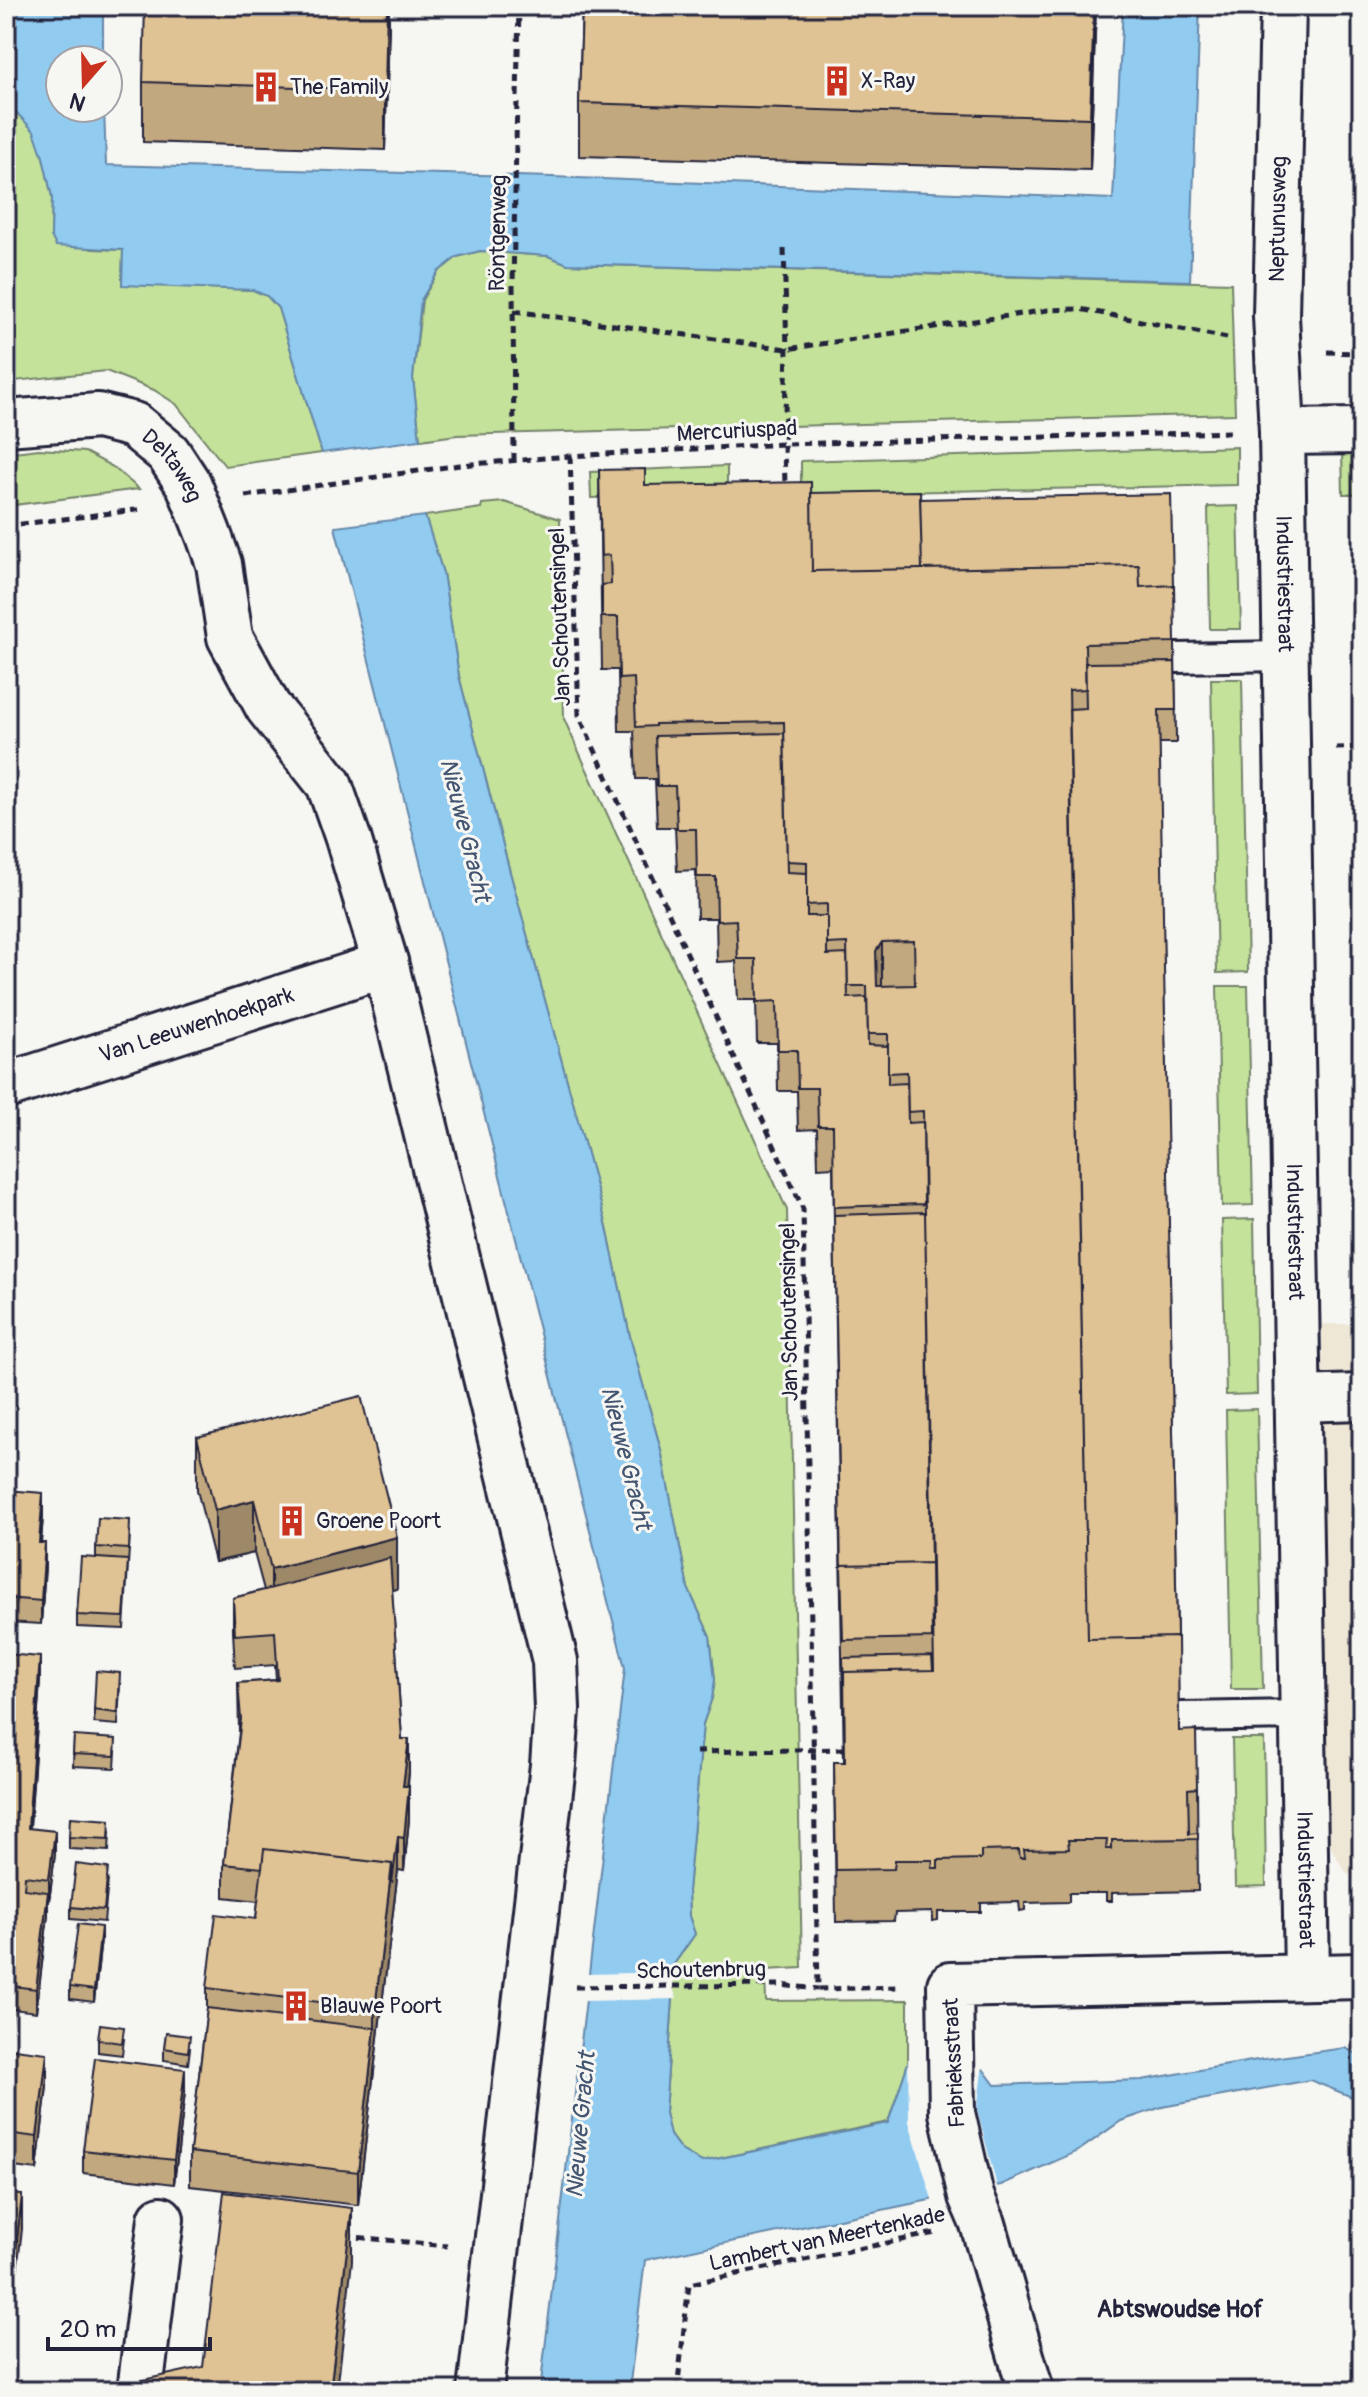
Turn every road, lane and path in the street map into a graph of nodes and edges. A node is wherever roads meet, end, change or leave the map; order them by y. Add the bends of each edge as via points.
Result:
1 (519, 6) edge
2 (1283, 6) edge
3 (784, 249) dead end
4 (514, 311) junction
5 (787, 349) junction
6 (1277, 351) junction
7 (6, 423) edge
8 (1362, 431) edge
9 (1282, 432) junction
10 (784, 444) junction
11 (570, 456) junction
12 (514, 461) junction
13 (785, 489) edge
14 (196, 503) junction
15 (6, 526) edge
16 (1286, 656) junction
17 (1176, 658) edge
18 (1362, 747) edge
19 (1343, 748) dead end
20 (385, 962) junction
21 (6, 1086) edge
22 (1362, 1397) edge
23 (1298, 1399) junction
24 (1303, 1715) junction
25 (1182, 1717) edge
26 (844, 1749) edge
27 (813, 1750) junction
28 (696, 1752) dead end
29 (1362, 1976) edge
30 (1307, 1977) junction
31 (584, 1987) dead end
32 (818, 1989) junction
33 (950, 2007) junction
34 (977, 2210) junction
35 (161, 2219) dead end
36 (337, 2236) edge
37 (431, 2245) dead end
38 (140, 2391) edge
39 (480, 2391) edge
40 (677, 2391) edge
41 (1031, 2391) edge

1 - 4 path, Röntgenweg
2 - 6 street, Neptunusweg
3 - 5 path
4 - 5 path
4 - 12 path, Röntgenweg
5 - 6 path via 1080,309
5 - 10 path
6 - 9 street, Neptunusweg
7 - 14 street, Deltaweg via 98,416 134,425 168,453
8 - 9 street
9 - 10 path, Mercuriuspad
9 - 16 street, Industriestraat
10 - 11 path, Mercuriuspad
10 - 13 path
11 - 12 path, Mercuriuspad
11 - 27 path, Jan Schoutensingel via 579,715 803,1209
12 - 14 path, Mercuriuspad
14 - 15 path, Deltaweg
14 - 20 street via 219,564 230,637 268,707 329,784
16 - 17 lane
16 - 23 street, Industriestraat
18 - 19 path
20 - 21 street, Van Leeuwenhoekpark
20 - 39 street via 555,1661 553,1765
22 - 23 street
23 - 24 street, Industriestraat
24 - 25 lane
24 - 30 street, Industriestraat
26 - 27 path
27 - 28 path
27 - 32 path, Jan Schoutensingel
29 - 30 street, Industriestraat
30 - 33 street, Fabrieksstraat
31 - 32 path, Schoutenbrug
32 - 33 path
33 - 34 street, Fabrieksstraat via 952,2113
34 - 40 path, Lambert van Meertenkade via 689,2284
34 - 41 street, Fabrieksstraat
35 - 38 street
36 - 37 path

